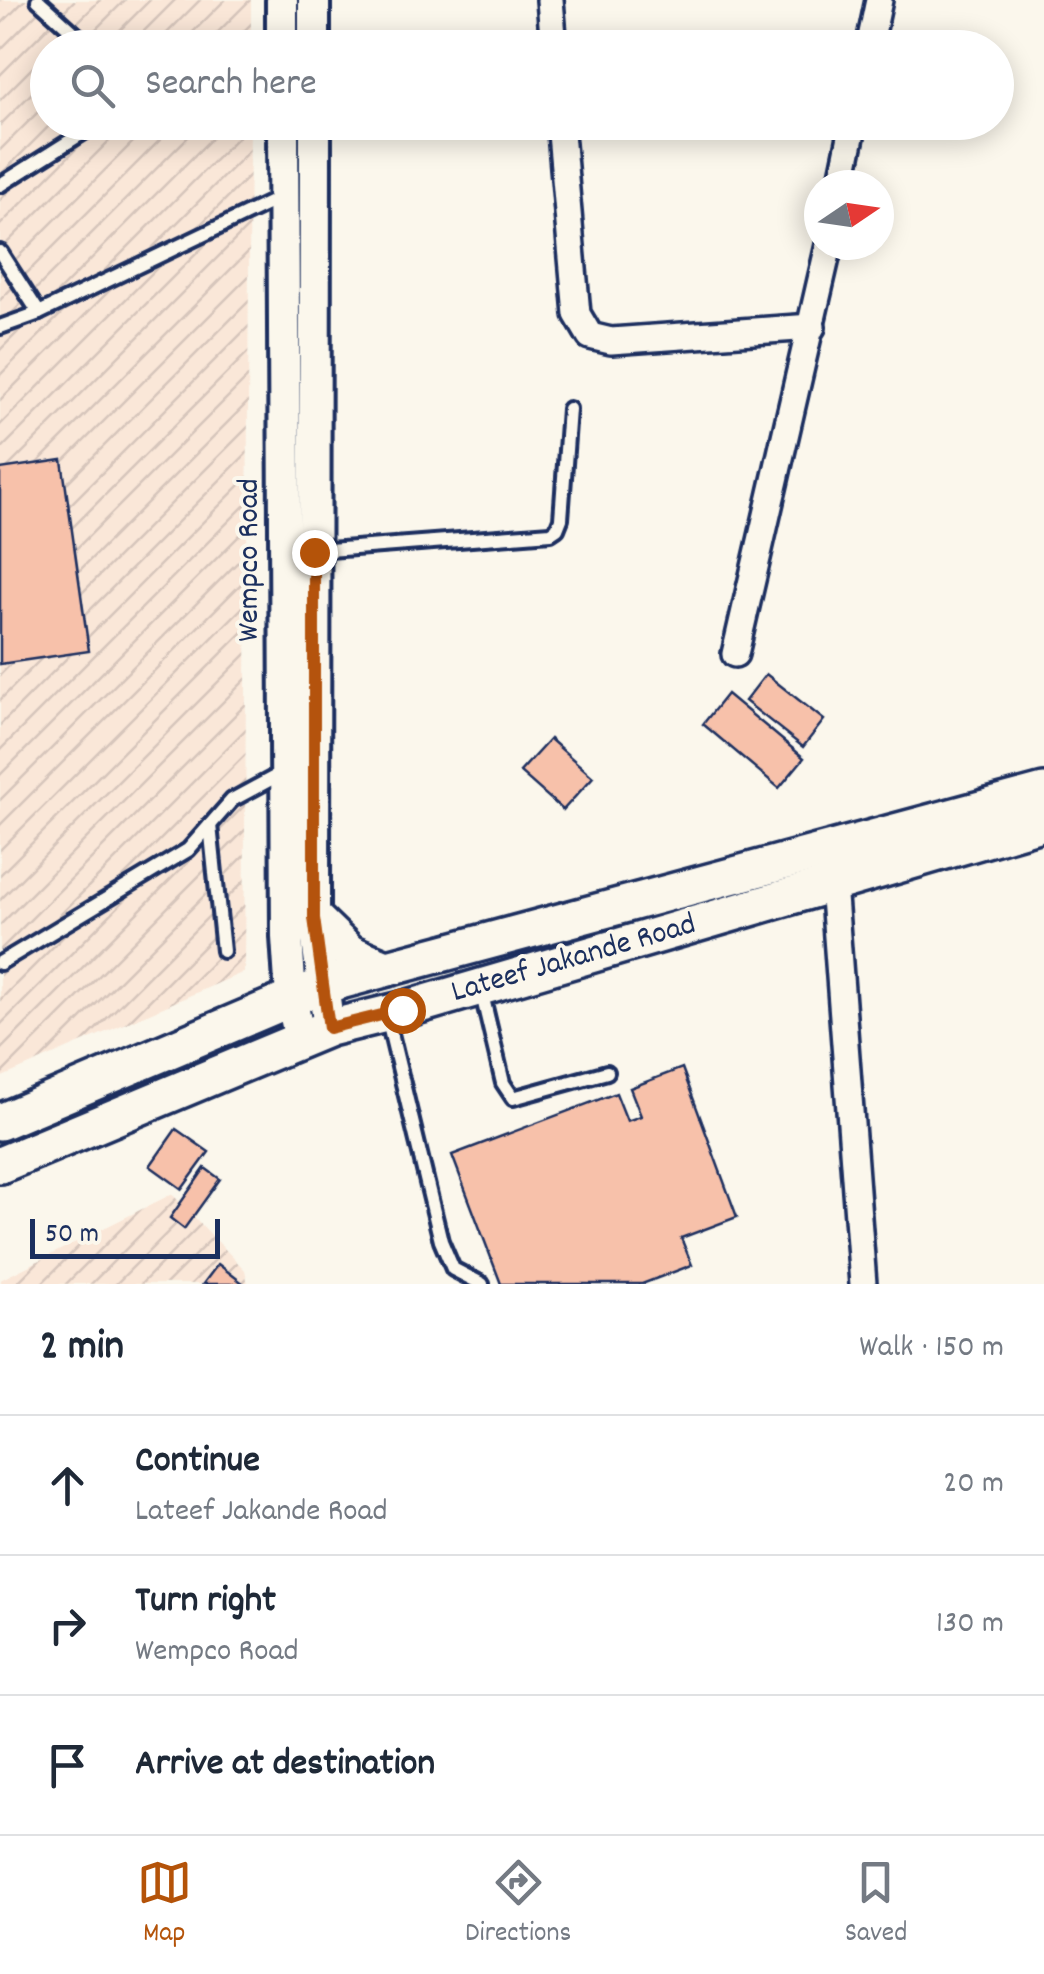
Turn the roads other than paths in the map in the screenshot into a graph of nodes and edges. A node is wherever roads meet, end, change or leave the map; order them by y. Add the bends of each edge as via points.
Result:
1 (38, 0) edge
2 (282, 0) edge
3 (314, 0) edge
4 (550, 0) edge
5 (879, 0) edge
6 (71, 30) edge
7 (282, 30) edge
8 (314, 30) edge
9 (552, 30) edge
10 (873, 30) edge
11 (71, 140) edge
12 (283, 140) edge
13 (315, 140) edge
14 (562, 140) edge
15 (850, 140) edge
16 (844, 170) edge
17 (0, 185) edge
18 (284, 196) junction
19 (0, 252) edge
20 (826, 260) edge
21 (39, 314) junction
22 (812, 326) junction
23 (0, 327) edge
24 (569, 408) dead end
25 (314, 552) junction
26 (735, 654) dead end
27 (286, 771) junction
28 (1044, 792) edge
29 (1044, 822) edge
30 (210, 825) junction
31 (832, 866) junction
32 (314, 918) junction
33 (223, 951) dead end
34 (0, 963) edge
35 (386, 968) junction
36 (480, 987) junction
37 (306, 991) junction
38 (386, 1014) junction
39 (314, 1034) junction
40 (607, 1072) dead end
41 (0, 1122) edge
42 (0, 1165) edge
43 (482, 1284) edge
44 (863, 1284) edge

1 - 6 lane
2 - 7 street
3 - 8 street
4 - 9 street
5 - 10 street
11 - 17 lane
12 - 18 street, Wempco Road
13 - 25 street, Wempco Road
14 - 22 street via 577,314 590,336 611,341
15 - 16 street
18 - 21 lane
18 - 27 street, Wempco Road
19 - 21 lane
20 - 22 street
21 - 23 lane
22 - 26 street
24 - 25 lane via 561,519 551,533
25 - 32 street, Wempco Road
27 - 30 lane via 232,800
27 - 37 street, Wempco Road via 287,938
28 - 31 main road, Lateef Jakande Road
29 - 31 main road, Lateef Jakande Road
30 - 33 lane
30 - 34 lane via 188,850
31 - 35 main road, Lateef Jakande Road
31 - 36 main road, Lateef Jakande Road
31 - 44 street
32 - 35 main road via 350,953
32 - 37 street, Wempco Road
35 - 37 main road, Lateef Jakande Road
36 - 38 main road, Lateef Jakande Road
36 - 40 lane via 503,1084 513,1098
37 - 39 street
37 - 41 main road, Lateef Jakande Road
38 - 39 main road, Lateef Jakande Road
38 - 43 lane via 440,1241 453,1269
39 - 42 main road, Lateef Jakande Road

